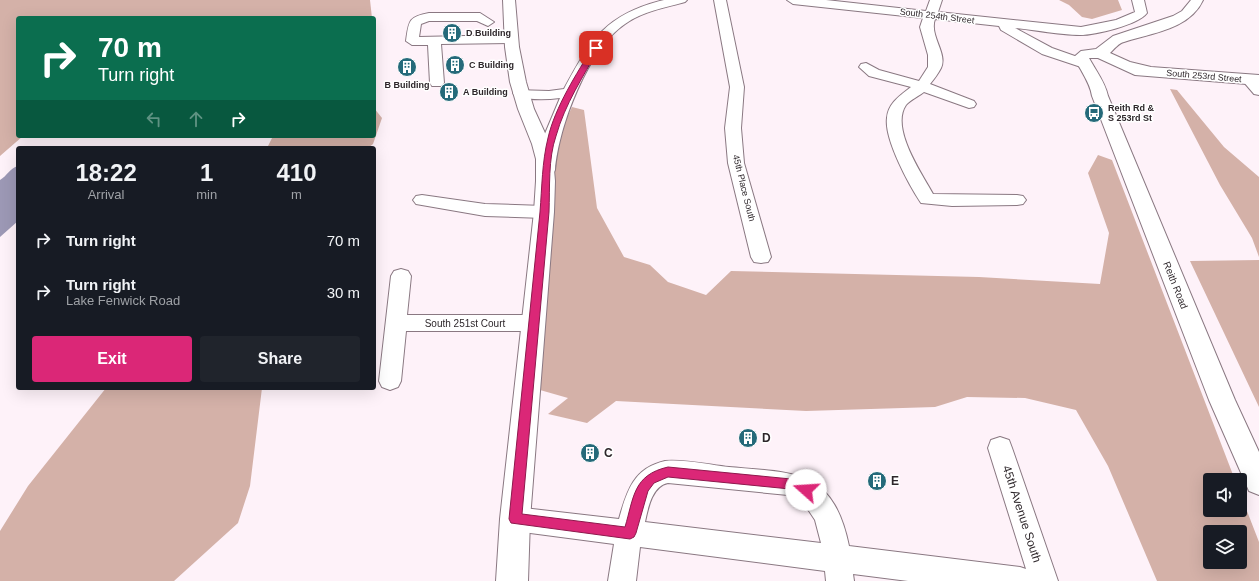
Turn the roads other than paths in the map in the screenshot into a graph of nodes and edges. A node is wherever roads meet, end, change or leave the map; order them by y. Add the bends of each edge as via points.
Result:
1 (510, 0) edge
2 (681, 0) edge
3 (720, 0) edge
4 (793, 0) edge
5 (936, 0) edge
6 (1138, 0) edge
7 (1197, 0) edge
8 (930, 14) junction
9 (488, 22) dead end
10 (987, 22) junction
11 (1128, 37) junction
12 (510, 39) junction
13 (434, 40) junction
14 (1089, 57) junction
15 (866, 67) dead end
16 (1109, 72) junction
17 (437, 84) dead end
18 (1256, 84) edge
19 (922, 86) junction
20 (570, 92) junction
21 (520, 93) junction
22 (969, 104) dead end
23 (547, 170) junction
24 (422, 200) dead end
25 (1018, 200) dead end
26 (544, 212) junction
27 (761, 257) dead end
28 (401, 276) dead end
29 (396, 323) junction
30 (534, 323) junction
31 (390, 381) dead end
32 (1000, 448) dead end
33 (1259, 482) edge
34 (515, 519) junction
35 (630, 533) junction
36 (839, 570) edge
37 (512, 581) edge
38 (622, 581) edge
39 (1020, 581) edge
40 (1044, 581) edge

1 - 12 street
2 - 20 street via 643,9 617,23 602,38
3 - 27 street, 45th Place South via 737,87 733,128 736,162
4 - 8 street, South 254th Street
5 - 8 street
6 - 10 street, South 254th Street via 1141,13 1137,16 1081,31
7 - 11 street via 1190,12 1179,19
8 - 10 street, South 254th Street
8 - 19 street via 926,27 936,55 935,67
9 - 13 street via 480,17 445,12 417,20 412,41
10 - 14 street via 1008,29 1047,51
11 - 14 street via 1117,39 1103,52
11 - 16 street via 1130,41 1114,52
12 - 13 street
12 - 21 street
13 - 17 street
14 - 16 street, South 253rd Street via 1109,56
14 - 16 street, Reith Road via 1091,77
15 - 19 street via 874,73
16 - 18 street, South 253rd Street via 1149,71
16 - 33 street, Reith Road via 1100,96 1222,400
19 - 22 street
19 - 25 street via 900,104 894,117 900,148 927,199
20 - 21 street via 549,95
20 - 23 street via 552,137
21 - 23 street via 538,136
23 - 26 street
24 - 26 street via 485,210
26 - 30 street
28 - 29 street
29 - 30 street, South 251st Court
29 - 31 street
30 - 34 street
32 - 40 street, 45th Avenue South
34 - 35 street
34 - 37 street
35 - 36 street
35 - 36 street via 643,489 650,479 658,474 668,472 791,484 806,490 826,514
35 - 38 street
36 - 39 street

